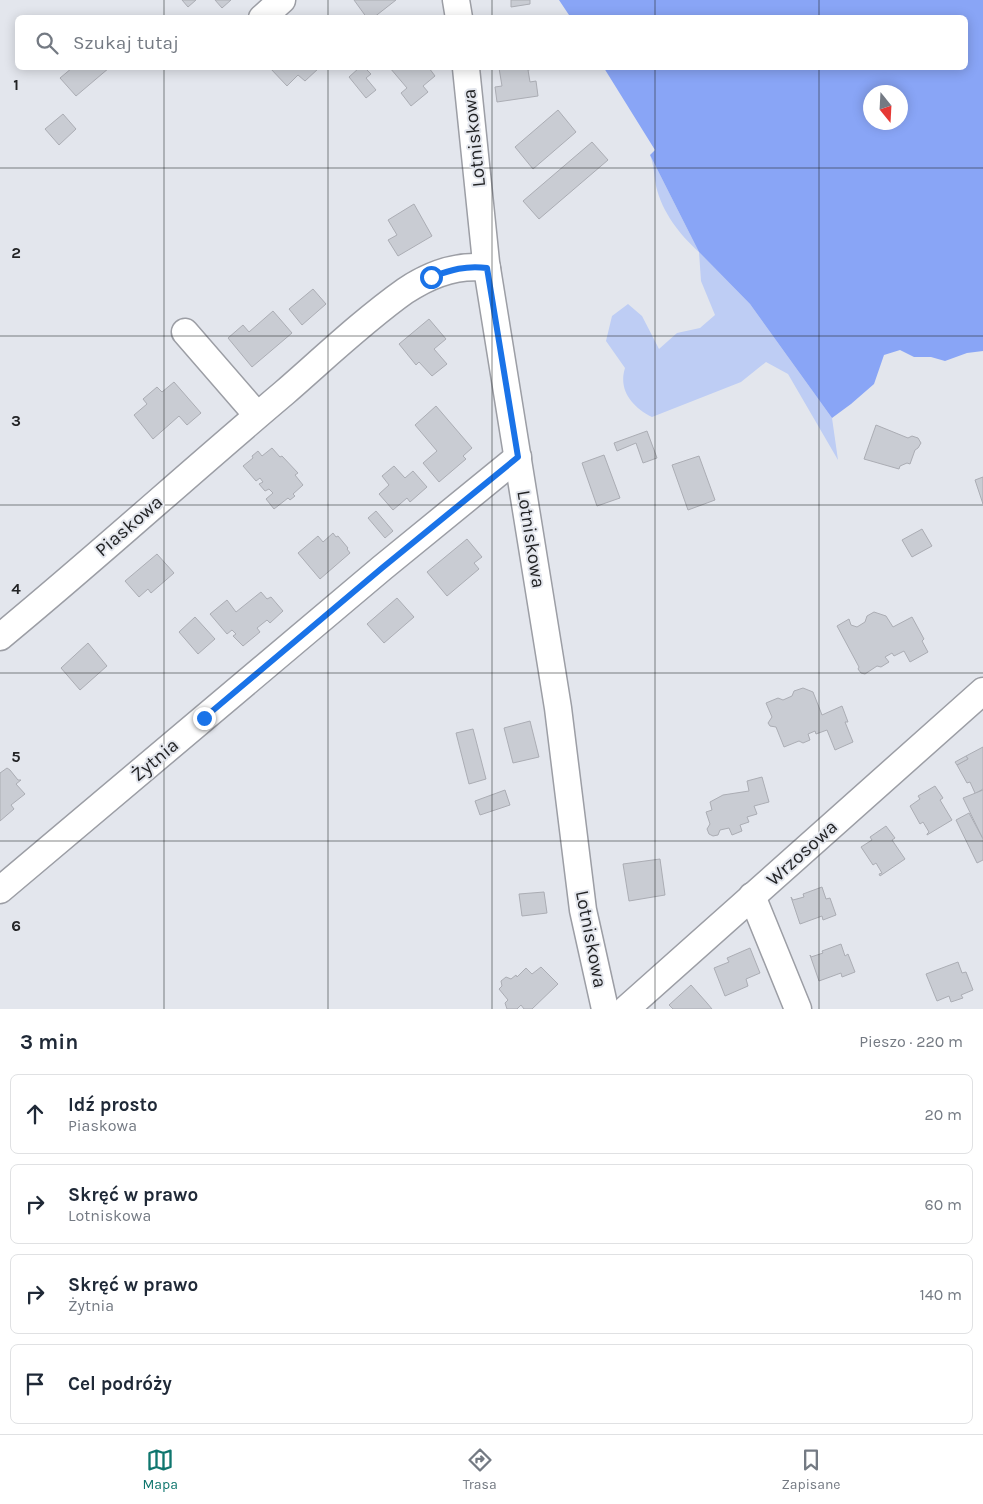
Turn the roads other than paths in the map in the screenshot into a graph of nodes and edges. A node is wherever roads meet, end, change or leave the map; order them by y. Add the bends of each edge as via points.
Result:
1 (282, 0) edge
2 (456, 0) edge
3 (265, 15) edge
4 (458, 15) edge
5 (466, 70) edge
6 (487, 268) junction
7 (185, 332) dead end
8 (258, 415) junction
9 (518, 457) junction
10 (0, 636) edge
11 (980, 694) edge
12 (0, 890) edge
13 (752, 896) junction
14 (605, 1009) edge
15 (626, 1009) edge
16 (798, 1009) edge

1 - 3 street
2 - 4 street
5 - 6 street, Lotniskowa
6 - 8 street, Piaskowa via 457,268 406,291
6 - 9 street, Lotniskowa
7 - 8 street
8 - 10 street, Piaskowa
9 - 12 street, Żytnia
9 - 14 street, Lotniskowa via 558,708 583,910
11 - 13 street, Wrzosowa
13 - 15 street, Wrzosowa
13 - 16 street

